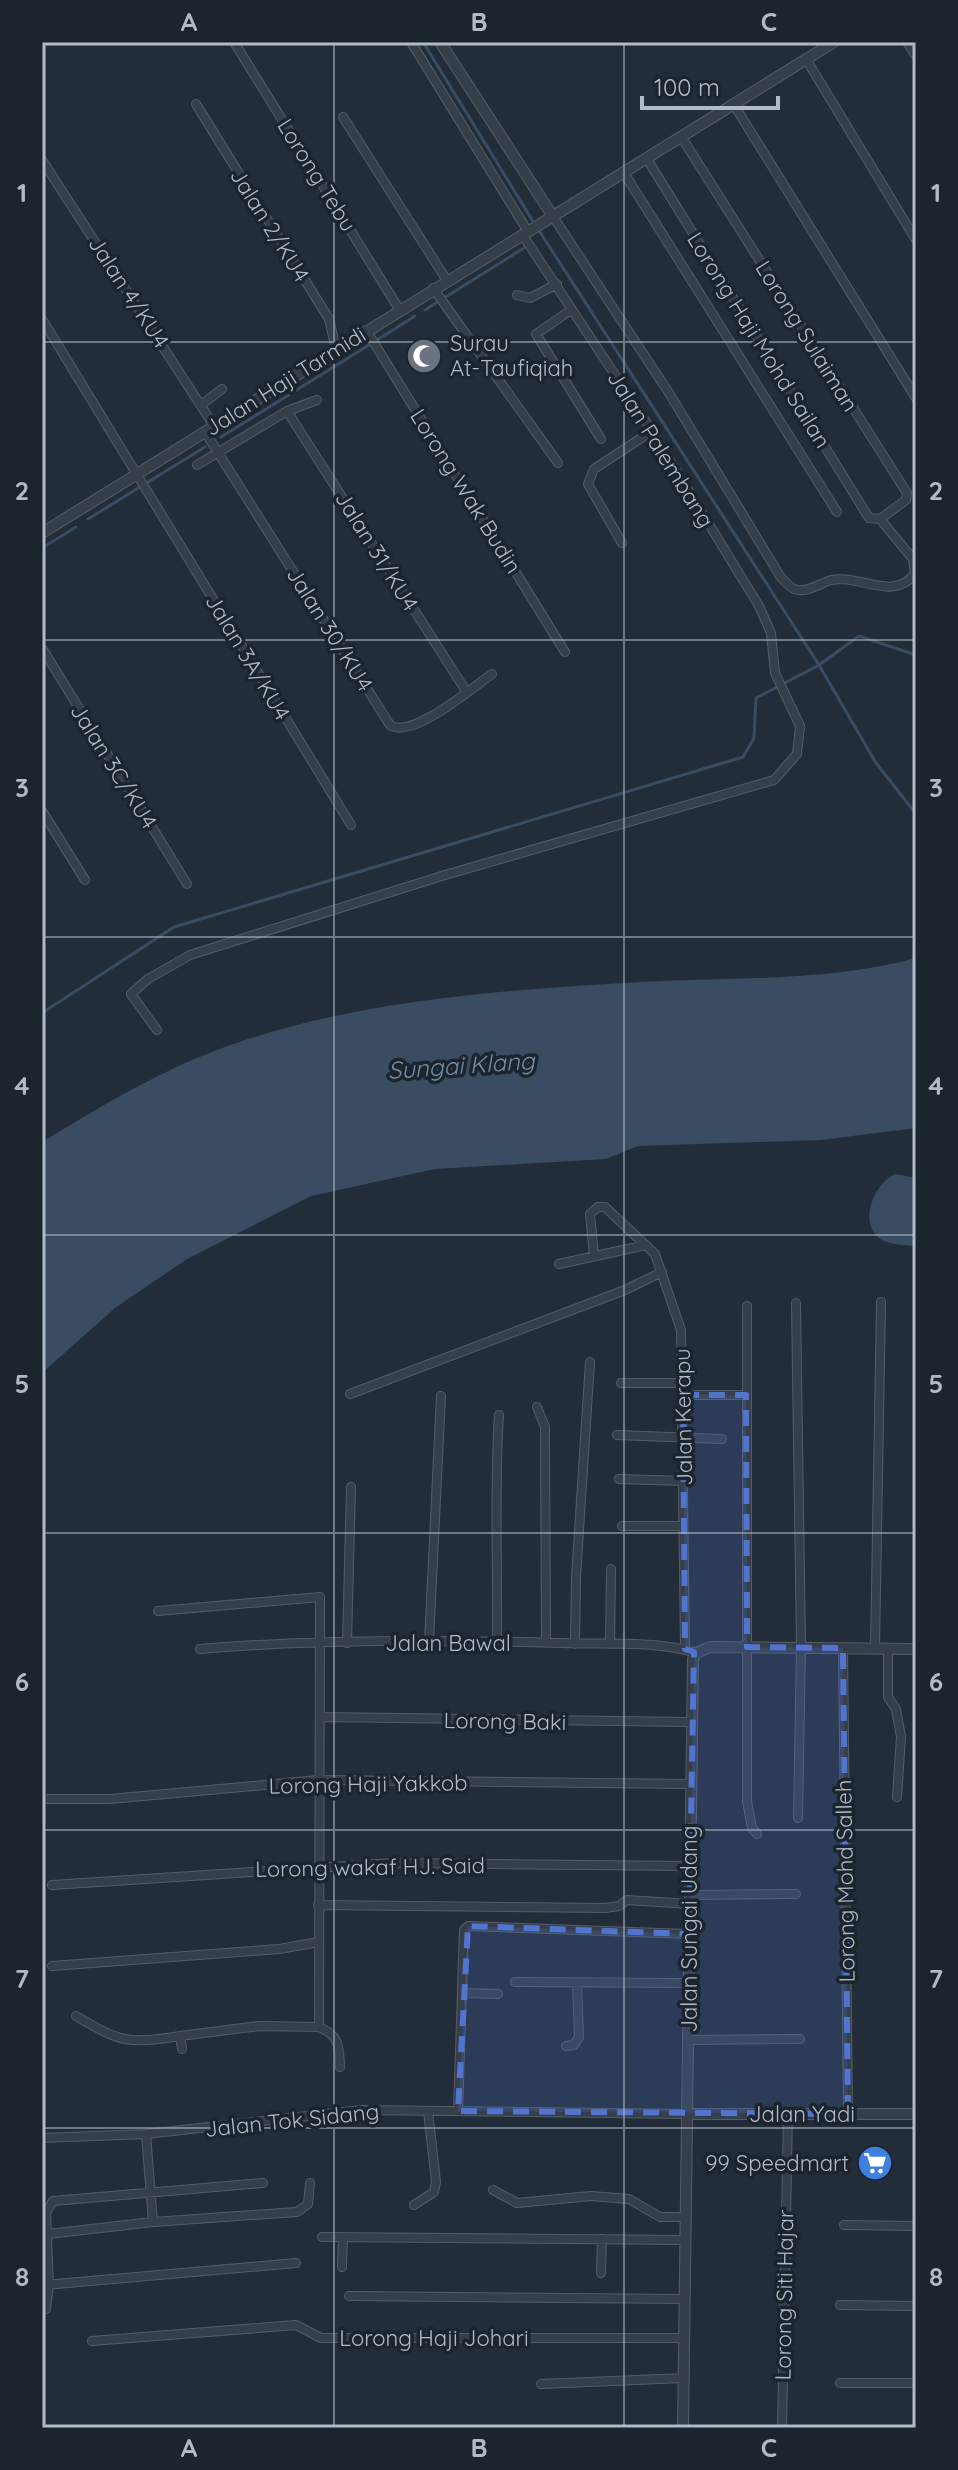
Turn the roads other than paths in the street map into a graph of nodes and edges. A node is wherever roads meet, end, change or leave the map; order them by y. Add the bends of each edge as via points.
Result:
1 (234, 42) edge
2 (411, 42) edge
3 (834, 42) edge
4 (907, 42) edge
5 (444, 43) edge
6 (916, 56) edge
7 (806, 59) junction
8 (196, 104) dead end
9 (734, 105) junction
10 (343, 117) dead end
11 (682, 138) junction
12 (647, 159) junction
13 (42, 160) edge
14 (624, 173) junction
15 (551, 216) junction
16 (527, 230) junction
17 (916, 240) edge
18 (446, 279) junction
19 (557, 284) junction
20 (433, 288) junction
21 (517, 295) dead end
22 (399, 309) junction
23 (571, 310) junction
24 (42, 319) edge
25 (366, 330) junction
26 (336, 349) junction
27 (222, 389) dead end
28 (916, 398) edge
29 (317, 400) dead end
30 (201, 405) junction
31 (287, 411) junction
32 (210, 429) junction
33 (652, 431) junction
34 (601, 439) dead end
35 (219, 452) junction
36 (558, 463) dead end
37 (197, 465) dead end
38 (141, 482) junction
39 (837, 512) dead end
40 (876, 519) junction
41 (42, 533) edge
42 (622, 543) dead end
43 (42, 648) edge
44 (565, 652) dead end
45 (492, 674) dead end
46 (466, 691) junction
47 (42, 811) edge
48 (351, 825) dead end
49 (85, 880) dead end
50 (187, 884) dead end
51 (157, 1030) dead end
52 (646, 1245) junction
53 (594, 1256) junction
54 (559, 1264) dead end
55 (664, 1277) junction
56 (881, 1302) dead end
57 (796, 1303) dead end
58 (747, 1306) dead end
59 (590, 1362) dead end
60 (621, 1383) dead end
61 (684, 1383) junction
62 (350, 1394) dead end
63 (683, 1395) junction
64 (746, 1395) junction
65 (441, 1396) dead end
66 (537, 1407) dead end
67 (499, 1415) dead end
68 (617, 1435) dead end
69 (684, 1438) junction
70 (722, 1439) dead end
71 (619, 1479) dead end
72 (684, 1481) junction
73 (351, 1487) dead end
74 (622, 1526) dead end
75 (683, 1526) junction
76 (611, 1569) dead end
77 (158, 1611) dead end
78 (429, 1642) junction
79 (497, 1642) junction
80 (347, 1643) junction
81 (546, 1643) junction
82 (321, 1644) junction
83 (575, 1644) junction
84 (610, 1644) junction
85 (747, 1647) junction
86 (801, 1647) junction
87 (843, 1648) junction
88 (875, 1648) junction
89 (888, 1648) junction
90 (200, 1649) dead end
91 (916, 1649) edge
92 (691, 1651) junction
93 (321, 1717) junction
94 (689, 1722) junction
95 (319, 1780) junction
96 (689, 1784) junction
97 (897, 1797) dead end
98 (48, 1799) dead end
99 (798, 1818) dead end
100 (757, 1834) dead end
101 (318, 1865) junction
102 (689, 1866) junction
103 (52, 1885) dead end
104 (796, 1894) dead end
105 (689, 1900) junction
106 (318, 1905) junction
107 (479, 1907) junction
108 (471, 1926) junction
109 (689, 1934) junction
110 (319, 1942) junction
111 (52, 1966) dead end
112 (515, 1982) dead end
113 (577, 1983) junction
114 (689, 1983) junction
115 (464, 1993) junction
116 (498, 1994) dead end
117 (76, 2016) dead end
118 (319, 2027) junction
119 (180, 2036) junction
120 (800, 2039) dead end
121 (689, 2040) junction
122 (566, 2046) dead end
123 (182, 2049) dead end
124 (340, 2067) dead end
125 (428, 2111) junction
126 (458, 2111) junction
127 (687, 2114) junction
128 (788, 2114) junction
129 (848, 2114) junction
130 (916, 2114) edge
131 (146, 2134) junction
132 (42, 2138) edge
133 (263, 2183) dead end
134 (310, 2183) dead end
135 (493, 2190) dead end
136 (150, 2191) junction
137 (414, 2205) dead end
138 (685, 2217) junction
139 (153, 2222) junction
140 (844, 2225) dead end
141 (916, 2226) edge
142 (48, 2234) junction
143 (322, 2237) dead end
144 (343, 2237) junction
145 (602, 2239) junction
146 (685, 2240) junction
147 (296, 2263) dead end
148 (342, 2267) dead end
149 (601, 2273) dead end
150 (49, 2285) junction
151 (349, 2296) dead end
152 (685, 2299) junction
153 (840, 2305) dead end
154 (916, 2306) edge
155 (42, 2309) edge
156 (684, 2338) junction
157 (92, 2341) dead end
158 (684, 2378) junction
159 (840, 2383) dead end
160 (916, 2383) edge
161 (541, 2384) dead end
162 (683, 2428) edge
163 (782, 2428) edge

1 - 22 street, Lorong Tebu
2 - 16 street, Jalan Palembang
3 - 7 street, Jalan Haji Tarmidi
4 - 6 street
5 - 15 street
7 - 9 street, Jalan Haji Tarmidi
7 - 17 street
8 - 26 street, Jalan 2/KU4 via 329,319
9 - 11 street, Jalan Haji Tarmidi
9 - 28 street
10 - 18 street
11 - 12 street, Jalan Haji Tarmidi
11 - 40 street, Lorong Sulaiman via 907,493 906,500
12 - 14 street, Jalan Haji Tarmidi
12 - 40 street, Lorong Haji Mohd Sailan
13 - 30 street, Jalan 4/KU4
14 - 15 street, Jalan Haji Tarmidi
14 - 39 street
15 - 16 street, Jalan Haji Tarmidi
15 - 40 street, Lorong Haji Mohd Sailan via 793,589 841,579 888,588 908,583 915,574 913,559
16 - 18 street, Jalan Haji Tarmidi
16 - 19 street, Jalan Palembang
18 - 20 street, Jalan Haji Tarmidi
19 - 21 street via 530,298
19 - 23 street, Jalan Palembang
20 - 22 street, Jalan Haji Tarmidi
20 - 36 street
22 - 25 street, Jalan Haji Tarmidi
23 - 33 street, Jalan Palembang
23 - 34 street via 536,334
24 - 38 street, Jalan 3A/KU4
25 - 26 street, Jalan Haji Tarmidi
25 - 44 street, Lorong Wak Budin
26 - 32 street, Jalan Haji Tarmidi
27 - 30 street
29 - 31 street
30 - 32 street, Jalan 4/KU4
31 - 35 street
31 - 46 street, Jalan 31/KU4
32 - 35 street, Jalan 30/KU4
32 - 38 street, Jalan Haji Tarmidi
33 - 42 street via 589,477 588,484
33 - 51 street, Jalan Palembang via 759,606 771,633 775,673 800,726 797,754 774,780 190,955 131,994
35 - 37 street
35 - 46 street, Jalan 30/KU4 via 390,725 409,729
38 - 41 street, Jalan Haji Tarmidi
38 - 48 street, Jalan 3A/KU4
43 - 50 street, Jalan 3C/KU4
45 - 46 street, Jalan 30/KU4
47 - 49 street
52 - 53 street
52 - 53 street, Jalan Kerapu via 610,1208 598,1207 590,1214
52 - 55 street, Jalan Kerapu
53 - 54 street
55 - 61 street, Jalan Kerapu via 681,1330
55 - 62 street
56 - 88 street
57 - 86 street
58 - 64 street
59 - 83 street
60 - 61 street
61 - 63 street, Jalan Kerapu
63 - 64 street
63 - 69 street, Jalan Kerapu
64 - 85 street
65 - 78 street
66 - 81 street via 545,1427
67 - 79 street
68 - 69 street
69 - 70 street
69 - 72 street, Jalan Kerapu
71 - 72 street
72 - 75 street, Jalan Kerapu
73 - 80 street
74 - 75 street
75 - 92 street, Jalan Kerapu
76 - 84 street
77 - 82 street via 320,1597
78 - 79 street, Jalan Bawal
78 - 80 street, Jalan Bawal
79 - 81 street, Jalan Bawal
80 - 82 street, Jalan Bawal
81 - 83 street, Jalan Bawal
82 - 90 street, Jalan Bawal
82 - 93 street
83 - 84 street, Jalan Bawal
84 - 92 street, Jalan Bawal
85 - 86 street
85 - 92 street
85 - 100 street via 747,1801
86 - 87 street
86 - 99 street
87 - 88 street
87 - 129 street, Lorong Mohd Salleh
88 - 89 street
89 - 91 street
89 - 97 street via 888,1697 901,1737
92 - 94 street, Jalan Sungai Udang
93 - 94 street, Lorong Baki
93 - 95 street
94 - 96 street, Jalan Sungai Udang
95 - 96 street, Lorong Haji Yakkob
95 - 98 street, Lorong Haji Yakkob via 110,1799
95 - 101 street
96 - 102 street, Jalan Sungai Udang
101 - 102 street, Lorong wakaf HJ. Said
101 - 103 street, Lorong wakaf HJ. Said
101 - 106 street
102 - 105 street, Jalan Sungai Udang
104 - 105 street
105 - 107 street via 627,1900 612,1907
105 - 109 street, Jalan Sungai Udang
106 - 107 street
106 - 110 street
107 - 108 street
108 - 109 street
108 - 115 street via 464,1930
109 - 114 street, Jalan Sungai Udang
110 - 111 street
110 - 118 street
112 - 113 street
113 - 114 street
113 - 122 street via 579,2037
114 - 121 street, Jalan Sungai Udang
115 - 116 street
115 - 126 street
117 - 119 street via 133,2043
118 - 119 street via 259,2026
118 - 124 street via 339,2040
119 - 123 street
120 - 121 street
121 - 127 street, Jalan Sungai Udang
125 - 126 street, Jalan Tok Sidang
125 - 131 street, Jalan Tok Sidang via 362,2110
125 - 137 street via 436,2182 434,2192
126 - 127 street, Jalan Tok Sidang
127 - 128 street, Jalan Yadi
127 - 138 street, Jalan Sungai Udang
128 - 129 street, Jalan Yadi
128 - 163 street, Lorong Siti Hajar
129 - 130 street, Jalan Yadi
131 - 132 street, Jalan Tok Sidang
131 - 136 street
133 - 136 street
134 - 139 street via 308,2204 297,2212
135 - 138 street via 517,2203 591,2196 629,2199 660,2217
136 - 139 street
136 - 142 street via 53,2201 46,2213
138 - 146 street, Jalan Sungai Udang
139 - 142 street
140 - 141 street
142 - 150 street
143 - 144 street
144 - 145 street
144 - 148 street
145 - 146 street
145 - 149 street
146 - 152 street, Jalan Sungai Udang
147 - 150 street
150 - 155 street
151 - 152 street
152 - 156 street, Jalan Sungai Udang
153 - 154 street
156 - 157 street, Lorong Haji Johari via 321,2338 296,2325
156 - 158 street, Jalan Sungai Udang
158 - 161 street
158 - 162 street, Jalan Sungai Udang
159 - 160 street

